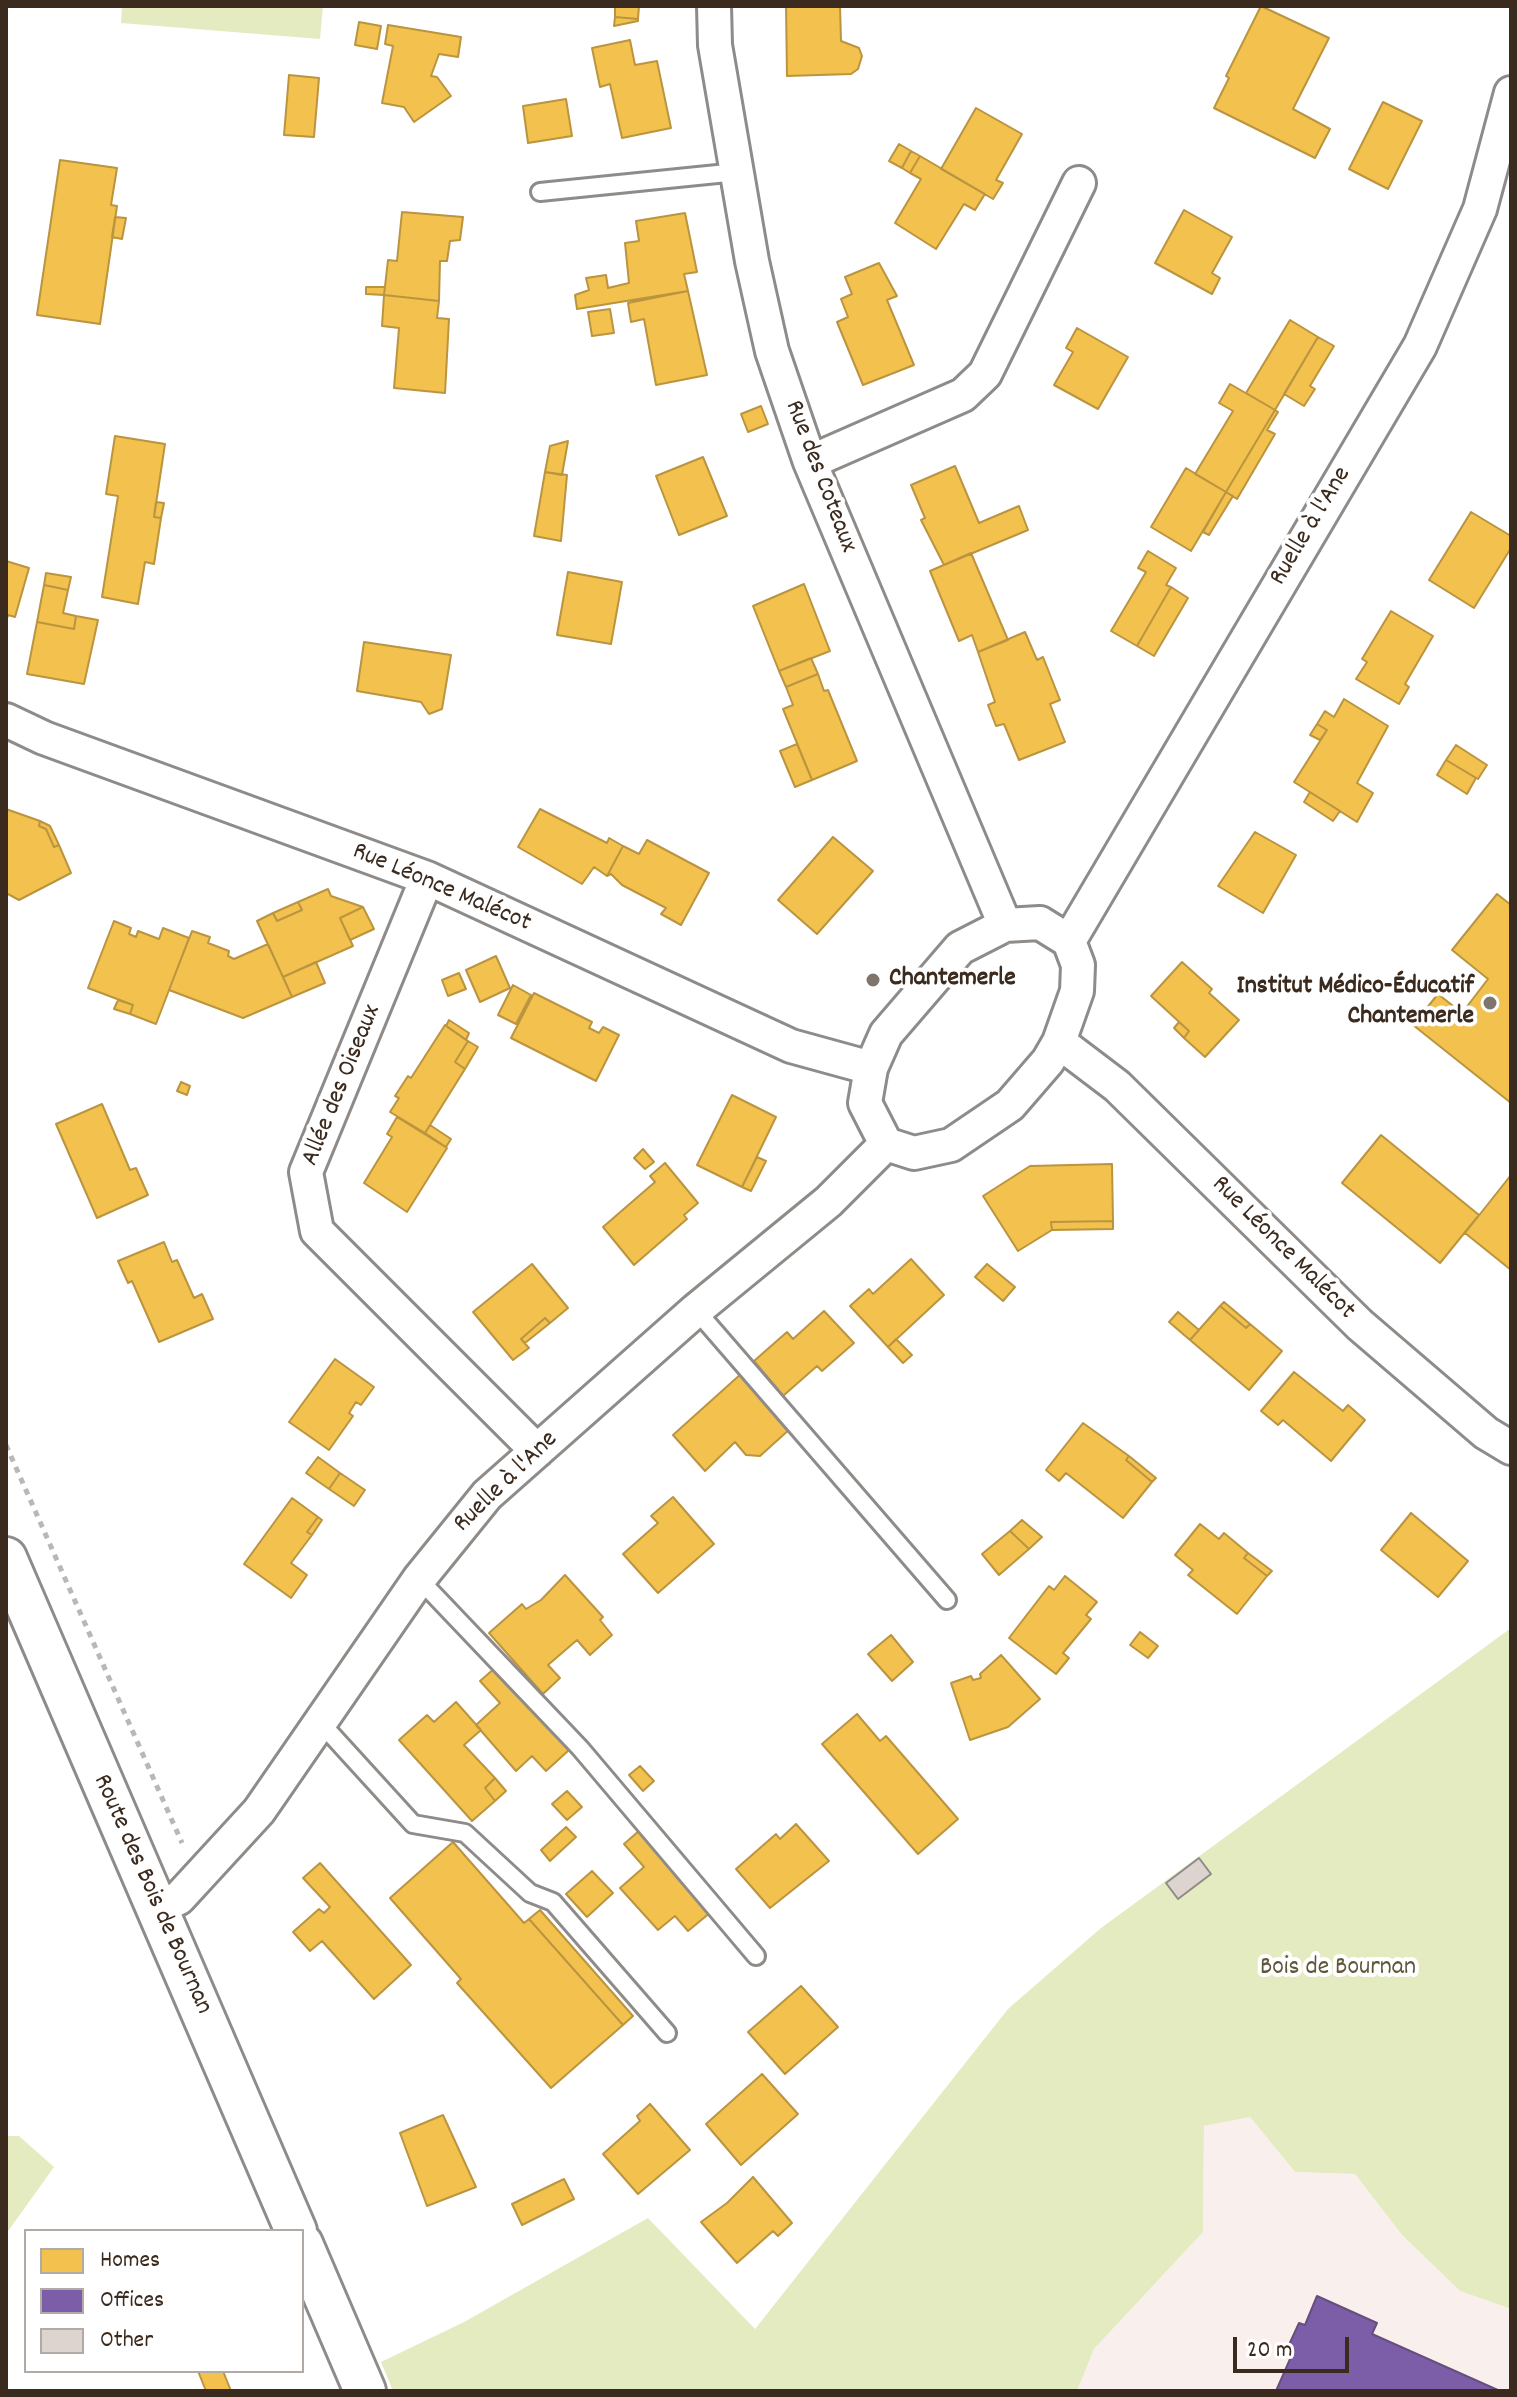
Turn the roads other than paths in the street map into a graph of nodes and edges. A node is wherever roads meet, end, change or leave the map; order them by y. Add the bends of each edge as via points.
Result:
1 (714, 6) edge
2 (1511, 93) edge
3 (737, 172) junction
4 (1079, 183) dead end
5 (540, 192) dead end
6 (810, 462) junction
7 (6, 720) edge
8 (427, 878) junction
9 (1005, 925) junction
10 (1069, 941) junction
11 (1059, 1042) junction
12 (871, 1068) junction
13 (886, 1144) junction
14 (696, 1310) junction
15 (1511, 1448) edge
16 (537, 1451) junction
17 (6, 1558) edge
18 (419, 1579) junction
19 (947, 1600) dead end
20 (320, 1722) junction
21 (156, 1909) junction
22 (756, 1956) dead end
23 (667, 2033) dead end
24 (295, 2229) edge
25 (304, 2249) edge
26 (365, 2391) edge

1 - 3 street, Rue des Coteaux via 715,45
2 - 10 street, Ruelle à l'Ane via 1480,209 1420,346
3 - 5 lane
3 - 6 street, Rue des Coteaux via 772,351
4 - 6 street via 985,374 963,395
6 - 9 street, Rue des Coteaux
7 - 8 street, Rue Léonce Malécot
8 - 12 street, Rue Léonce Malécot via 791,1046
8 - 16 street, Allée des Oiseaux via 306,1172 317,1231
9 - 10 street via 1040,923
9 - 12 street via 960,948 920,990 886,1034
10 - 11 street via 1078,965 1077,991
11 - 13 street via 1010,1105 951,1145 914,1153
11 - 15 street, Rue Léonce Malécot via 1117,1086 1360,1325 1486,1433
12 - 13 street via 865,1103
13 - 14 street, Ruelle à l'Ane via 829,1201
14 - 16 street, Ruelle à l'Ane
14 - 19 lane
16 - 18 street, Ruelle à l'Ane via 487,1495
17 - 21 street, Route des Bois de Bournan
18 - 20 street, Ruelle à l'Ane
18 - 22 lane via 580,1748
20 - 21 street, Ruelle à l'Ane via 259,1811 179,1898
20 - 23 lane via 413,1824 465,1833 530,1893 553,1902
21 - 24 street, Route des Bois de Bournan
25 - 26 street

